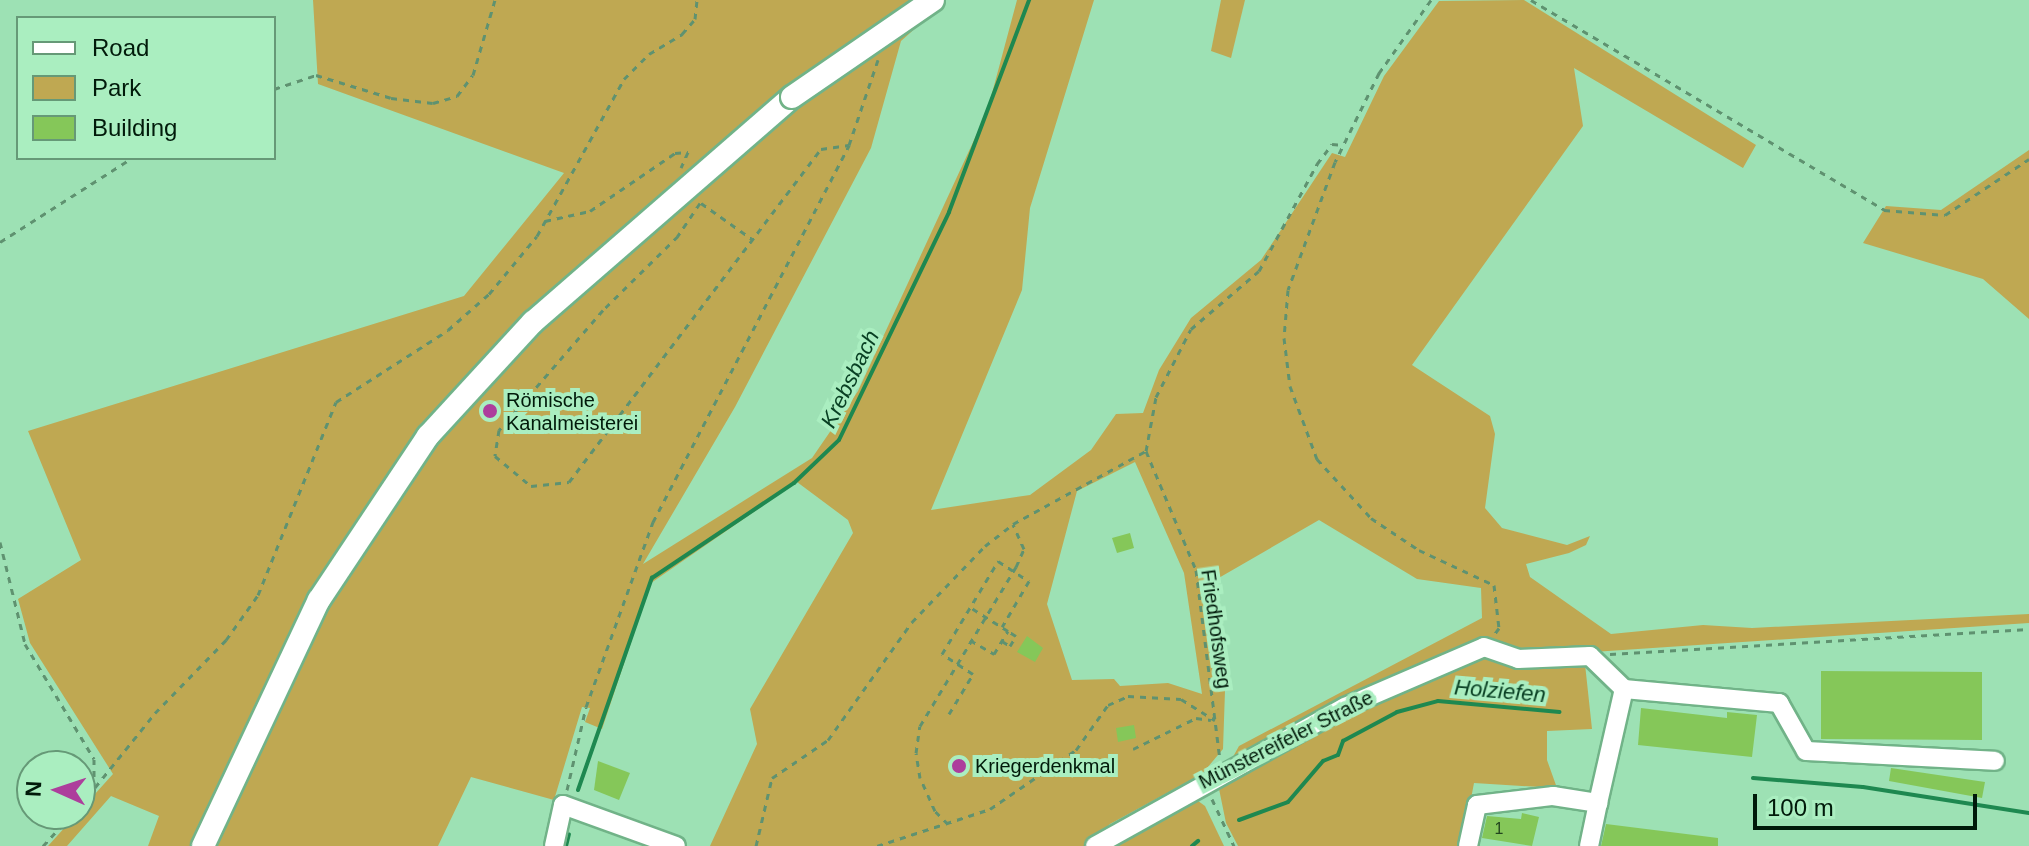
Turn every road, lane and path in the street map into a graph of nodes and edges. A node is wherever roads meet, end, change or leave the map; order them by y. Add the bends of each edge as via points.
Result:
1 (495, 0) edge
2 (697, 0) edge
3 (933, 0) edge
4 (1431, 0) edge
5 (1531, 0) edge
6 (881, 52) dead end
7 (276, 88) edge
8 (849, 145) junction
9 (1344, 145) junction
10 (2029, 159) edge
11 (129, 160) edge
12 (683, 188) junction
13 (701, 203) junction
14 (545, 221) junction
15 (752, 239) junction
16 (0, 242) edge
17 (1146, 451) junction
18 (1013, 524) junction
19 (0, 542) edge
20 (1013, 571) junction
21 (970, 607) junction
22 (985, 617) junction
23 (1002, 627) junction
24 (2029, 629) edge
25 (1008, 631) junction
26 (970, 640) junction
27 (1002, 641) junction
28 (1484, 647) junction
29 (1590, 656) junction
30 (956, 663) junction
31 (1624, 689) junction
32 (949, 714) dead end
33 (1215, 720) junction
34 (1133, 749) dead end
35 (89, 750) edge
36 (1995, 761) dead end
37 (1221, 773) junction
38 (1204, 782) junction
39 (96, 786) edge
40 (1598, 803) junction
41 (563, 805) junction
42 (948, 824) junction
43 (58, 830) edge
44 (43, 846) edge
45 (203, 846) edge
46 (554, 846) edge
47 (676, 846) edge
48 (756, 846) edge
49 (877, 846) edge
50 (1095, 846) edge
51 (1234, 846) edge
52 (1470, 846) edge
53 (1589, 846) edge

1 - 7 path via 473,75 457,96 433,103 391,98 316,75
2 - 14 path via 695,19 682,34 649,54 624,79
3 - 12 main road, bridge via 792,97
4 - 9 path via 1379,73
5 - 10 path via 1884,210 1945,215
6 - 8 path
8 - 15 path via 821,149
8 - 41 path via 653,522 586,707
9 - 17 path via 1332,144 1317,164 1259,271 1191,329 1156,397
9 - 28 path via 1288,290 1284,338 1290,386 1317,459 1371,518 1419,550 1494,585 1499,628
11 - 16 path
12 - 13 path
12 - 14 path via 680,170 688,156 682,151 590,211
12 - 45 main road via 505,349 405,467 319,600
13 - 15 path
13 - 15 path via 678,236 603,310 499,430 495,456 531,486 569,482
14 - 39 path via 516,264 469,312 336,402 258,595 226,640
17 - 18 path
17 - 33 path, Friedhofsweg via 1196,570
18 - 20 path via 1024,549
18 - 48 path via 912,622 828,740 772,778
19 - 35 path via 25,644
20 - 21 path via 998,561
20 - 22 path
20 - 23 path via 1029,581
21 - 22 path
21 - 30 path via 942,654
22 - 23 path
22 - 26 path
23 - 25 path
24 - 29 path
25 - 27 path
25 - 27 path via 1016,636 1010,646
26 - 27 path via 994,654
26 - 30 path
28 - 29 street via 1518,659
28 - 37 street, Münstereifeler Straße via 1345,707
29 - 31 street
30 - 32 path via 973,674
30 - 42 path via 920,726 916,753 935,811
31 - 36 street via 1779,703 1806,751
31 - 40 street
33 - 34 path via 1196,718
33 - 37 path, Friedhofsweg
33 - 42 path via 1181,699 1128,696 1108,705 1076,750 990,809
37 - 38 street, Münstereifeler Straße
38 - 50 street, Münstereifeler Straße
38 - 51 path
40 - 52 street via 1553,796 1477,805
40 - 53 street
41 - 46 street
41 - 47 street
42 - 49 path
43 - 44 path

